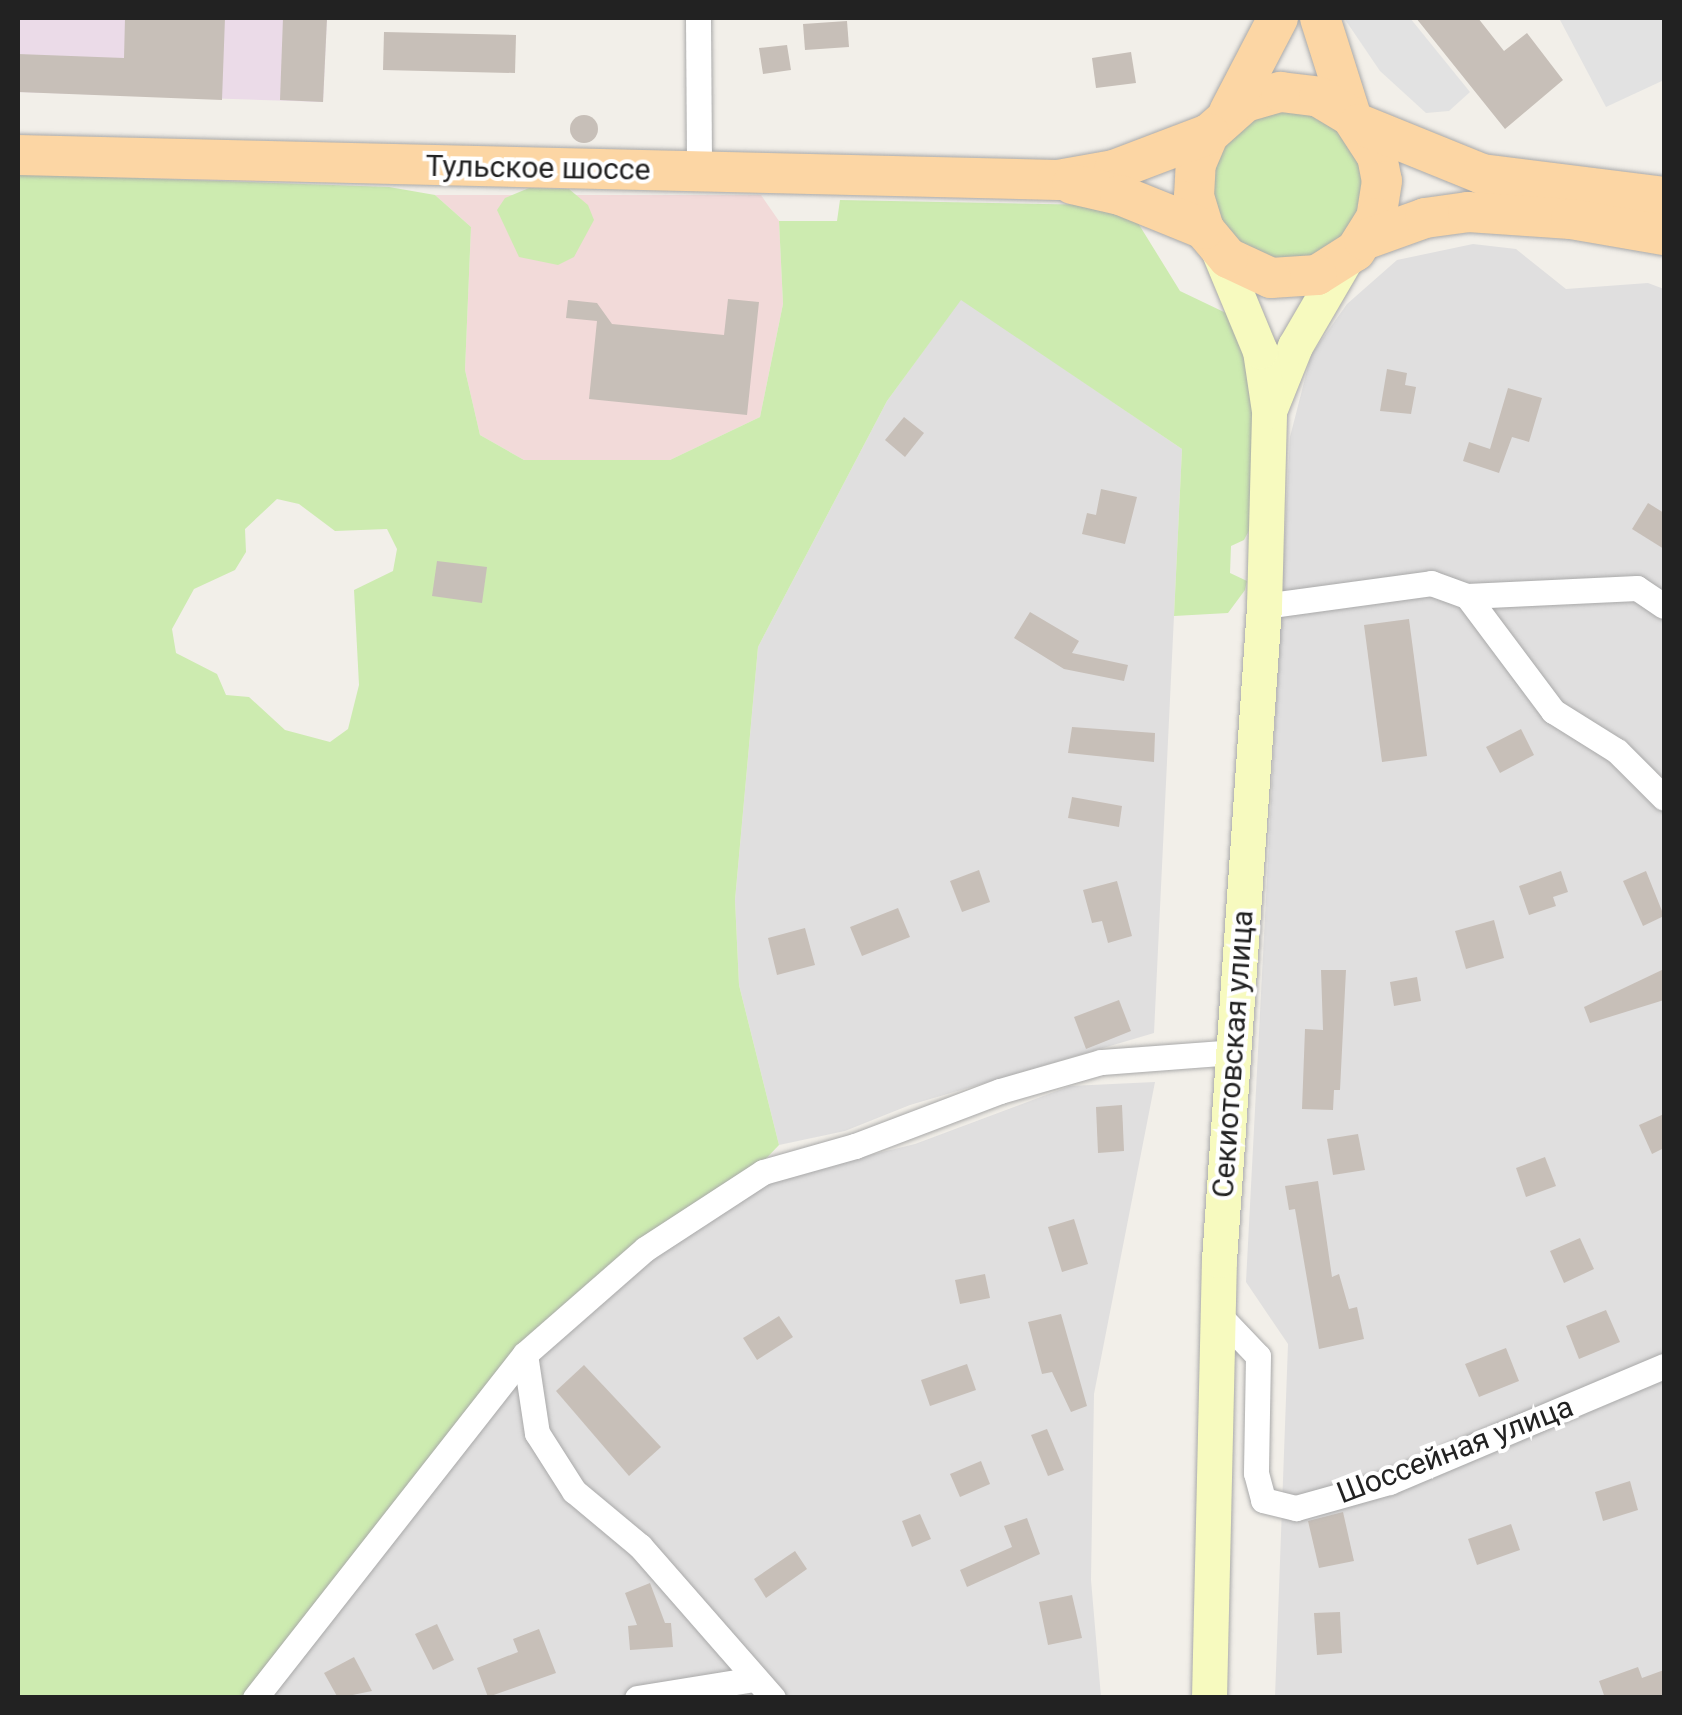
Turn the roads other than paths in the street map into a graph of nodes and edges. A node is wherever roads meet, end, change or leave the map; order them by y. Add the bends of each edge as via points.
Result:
1 (698, 18) edge
2 (1278, 18) edge
3 (1320, 18) edge
4 (1355, 120) junction
5 (1219, 123) junction
6 (18, 155) edge
7 (699, 172) junction
8 (1058, 180) junction
9 (1664, 196) edge
10 (1664, 235) edge
11 (1210, 238) junction
12 (1355, 250) junction
13 (1269, 411) junction
14 (1468, 596) junction
15 (1264, 606) junction
16 (1664, 606) edge
17 (1664, 798) edge
18 (1234, 1052) junction
19 (1218, 1314) junction
20 (525, 1354) junction
21 (1664, 1366) edge
22 (754, 1679) junction
23 (255, 1698) edge
24 (637, 1698) edge
25 (774, 1698) edge
26 (1210, 1698) edge

1 - 7 street
2 - 5 main road
3 - 4 main road
4 - 5 main road via 1319,97 1281,92
4 - 9 main road via 1482,174
4 - 12 main road via 1378,156 1382,181
5 - 8 main road via 1114,170
5 - 11 main road via 1194,181
6 - 7 main road, Тульское шоссе
7 - 8 main road, Тульское шоссе
8 - 11 main road via 1120,195
10 - 12 main road via 1571,219 1468,212 1425,218
11 - 12 main road via 1241,267 1270,278 1302,279
11 - 13 main road via 1260,352
12 - 13 main road via 1294,346
13 - 15 main road, Секиотовская улица
14 - 15 street via 1431,582
14 - 16 street via 1638,588
14 - 17 street via 1553,711 1616,751
15 - 18 main road, Секиотовская улица
18 - 19 main road, Секиотовская улица
18 - 20 street via 1101,1062 763,1172 644,1248
19 - 21 street, Шоссейная улица via 1258,1356 1256,1474 1263,1500 1296,1508 1388,1482
19 - 26 main road, Секиотовская улица via 1208,1524
20 - 22 street via 537,1433 574,1491 640,1546
20 - 23 street
22 - 24 street
22 - 25 street

